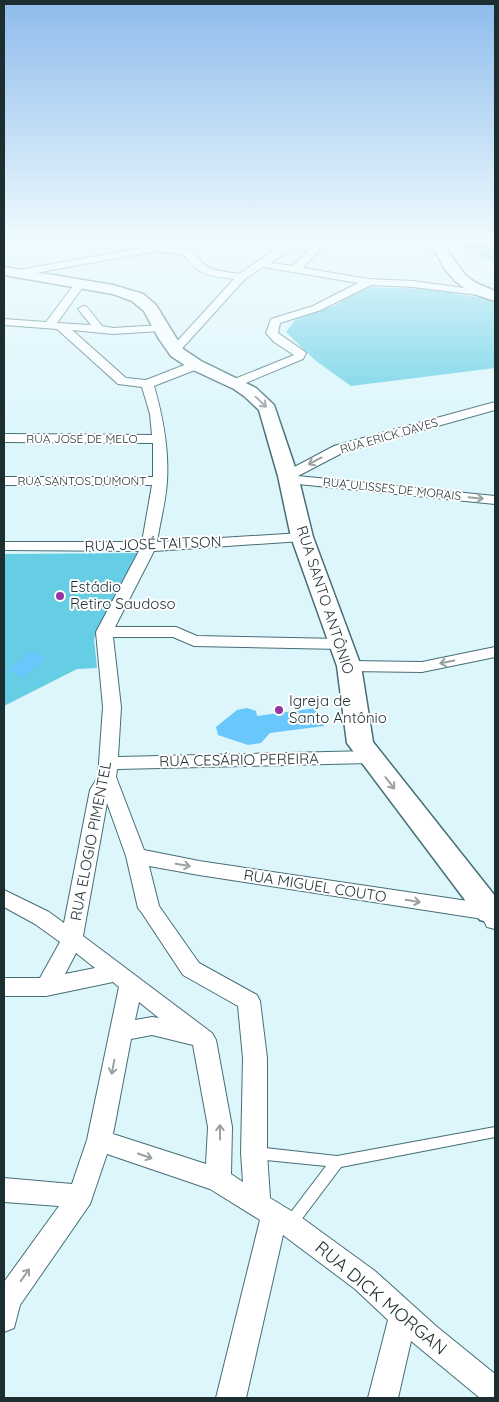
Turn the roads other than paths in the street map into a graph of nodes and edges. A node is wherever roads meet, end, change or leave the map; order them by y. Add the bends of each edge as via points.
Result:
1 (66, 308) edge
2 (149, 308) edge
3 (213, 308) edge
4 (316, 308) edge
5 (83, 309) dead end
6 (4, 322) edge
7 (24, 324) junction
8 (55, 327) junction
9 (4, 328) edge
10 (96, 328) junction
11 (162, 328) junction
12 (174, 351) junction
13 (196, 365) junction
14 (236, 383) junction
15 (147, 384) junction
16 (495, 406) edge
17 (4, 438) edge
18 (159, 439) junction
19 (288, 477) junction
20 (4, 481) edge
21 (160, 481) junction
22 (495, 500) edge
23 (302, 537) junction
24 (4, 546) edge
25 (149, 547) junction
26 (104, 632) junction
27 (341, 644) junction
28 (495, 652) edge
29 (349, 666) junction
30 (370, 757) junction
31 (108, 770) junction
32 (136, 856) junction
33 (4, 898) edge
34 (494, 915) edge
35 (72, 939) junction
36 (123, 979) junction
37 (46, 987) junction
38 (4, 988) edge
39 (120, 1032) junction
40 (204, 1040) junction
41 (495, 1132) edge
42 (99, 1140) junction
43 (254, 1153) junction
44 (337, 1162) junction
45 (218, 1180) junction
46 (4, 1190) edge
47 (81, 1196) junction
48 (274, 1215) junction
49 (403, 1315) junction
50 (4, 1318) edge
51 (495, 1392) edge
52 (231, 1398) edge
53 (384, 1398) edge

1 - 8 street
2 - 11 street
3 - 12 street
4 - 14 street via 275,321 272,333 275,338 297,350 299,357
5 - 10 street
6 - 7 street
7 - 8 street
7 - 9 street
8 - 10 street
8 - 15 street via 122,380
10 - 11 street via 113,331
11 - 12 street
12 - 13 street, RUA SANTO ANTÔNIO
13 - 14 street, RUA SANTO ANTÔNIO
13 - 15 street
14 -> 19 street, RUA SANTO ANTÔNIO via 261,400 268,409
15 - 18 street
16 -> 19 street, RUA ERICK DAVES via 339,449
17 - 18 street, RUA JOSÉ DE MELO
18 - 21 street
19 -> 22 street, RUA ULISSES DE MORAIS
19 - 23 street, RUA SANTO ANTÔNIO
20 - 21 street, RUA SANTOS DUMONT
21 - 25 street
23 - 25 street, RUA JOSÉ TAITSON
23 - 27 street, RUA SANTO ANTÔNIO
24 - 25 street, RUA JOSÉ TAITSON
25 - 26 street
26 - 27 street via 176,632 194,641
26 - 31 street, RUA ELOGIO PIMENTEL via 112,706
27 - 29 street, RUA SANTO ANTÔNIO
28 -> 29 street via 422,668
29 - 30 street, RUA SANTO ANTÔNIO via 360,742
30 - 31 street, RUA CESÁRIO PEREIRA
30 -> 34 street, RUA SANTO ANTÔNIO
31 - 32 street
31 - 35 street, RUA ELOGIO PIMENTEL via 100,790
32 -> 34 street, RUA MIGUEL COUTO
32 - 43 street via 149,908 191,969 249,1001 255,1058
33 - 35 street
35 - 36 street
35 - 37 street, RUA ELOGIO PIMENTEL
36 - 37 street
36 - 39 street
36 - 40 street
37 - 38 street
39 - 40 street via 152,1026 182,1031
39 -> 42 street
45 -> 40 street via 220,1127
41 - 44 lane
42 -> 45 street, RUA DICK MORGAN
42 - 47 street
43 - 44 lane
43 - 48 street
44 - 48 lane
45 - 48 street, RUA DICK MORGAN
46 - 47 street
50 -> 47 street via 7,1300
48 - 49 street, RUA DICK MORGAN via 366,1280
48 - 52 street
49 - 51 street, RUA DICK MORGAN
49 - 53 street

